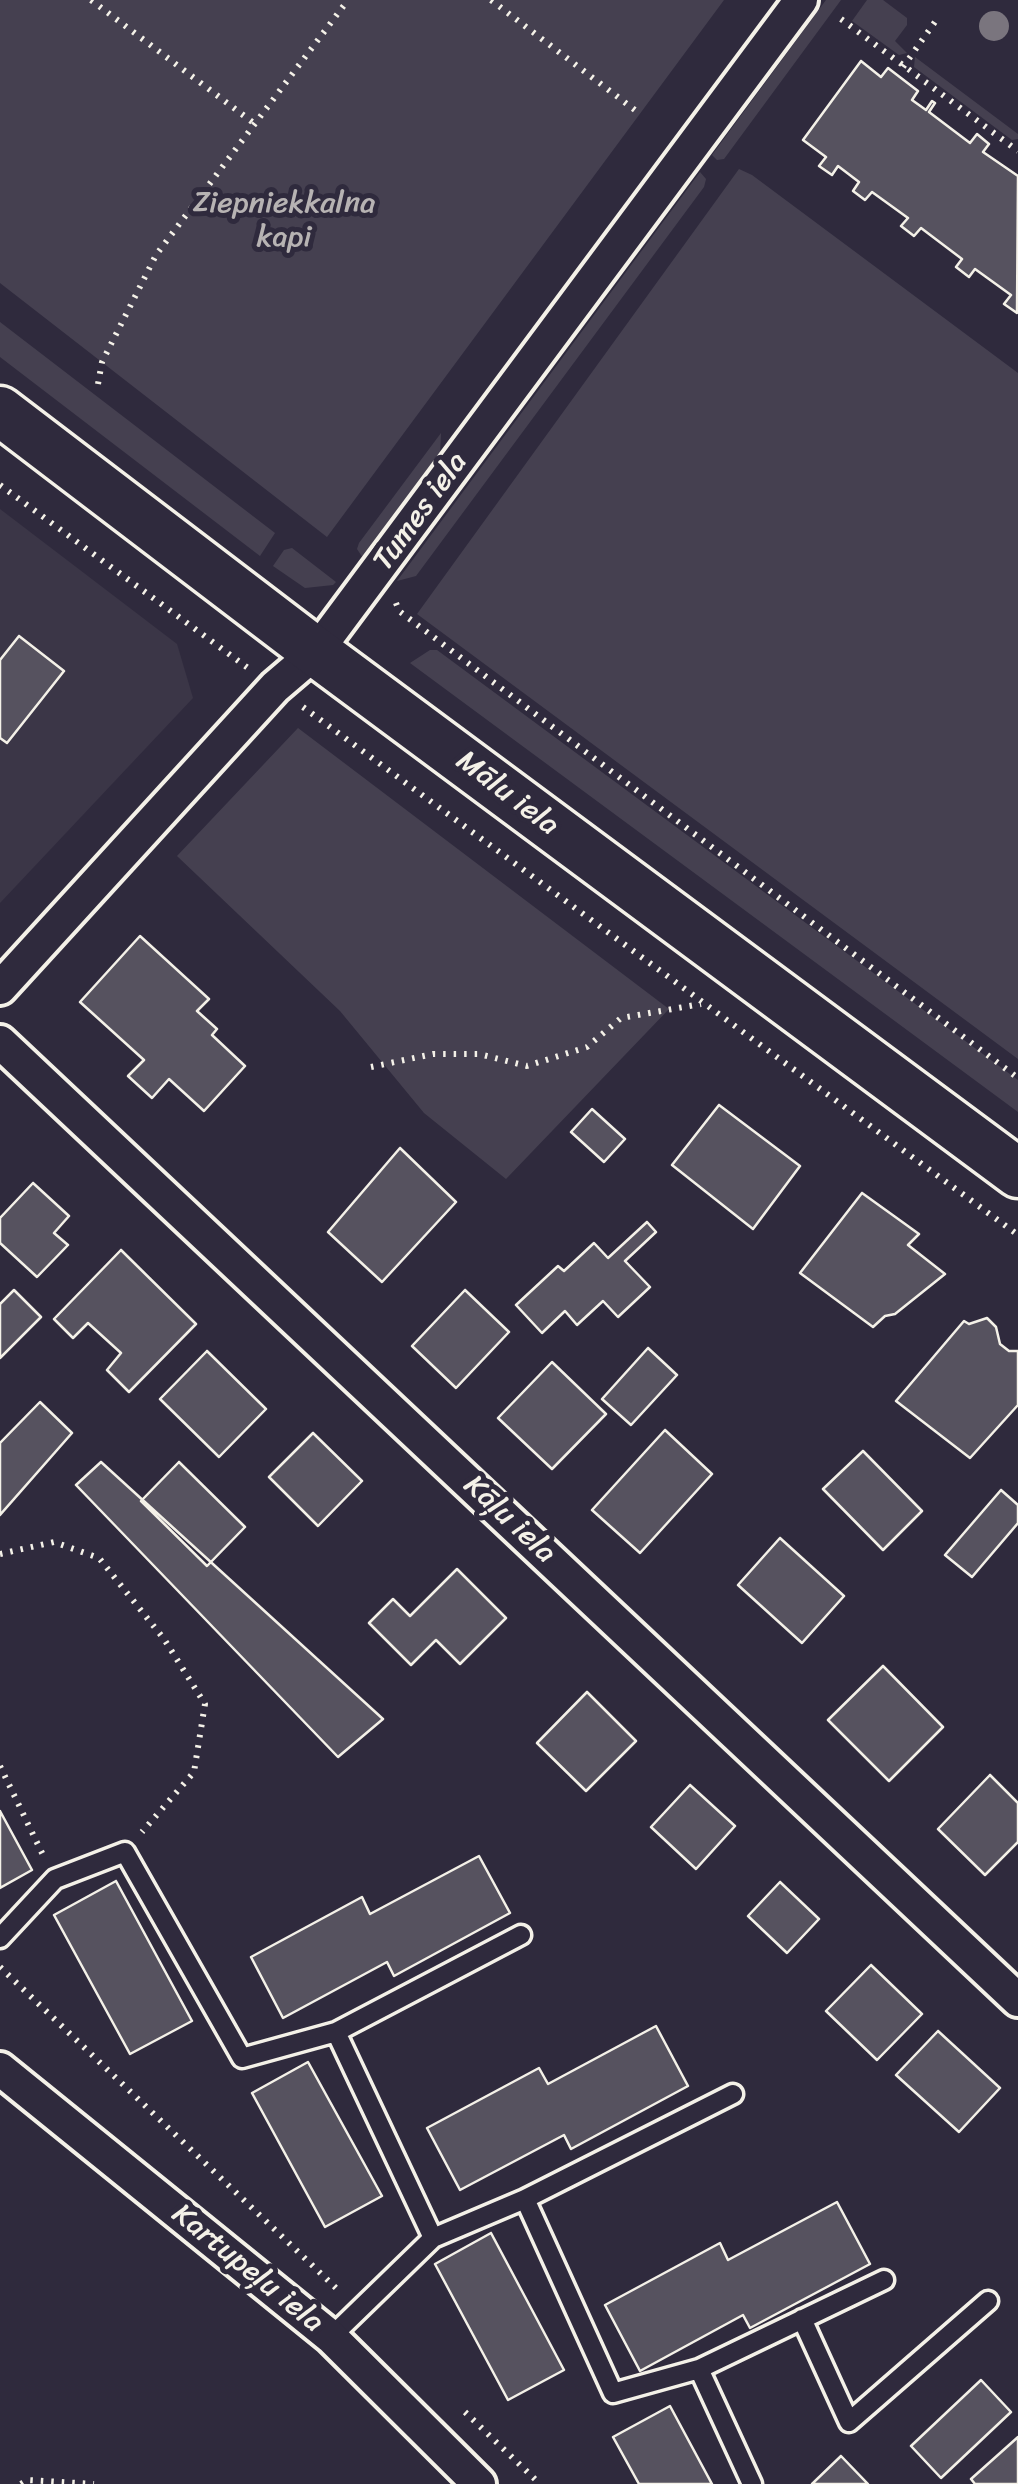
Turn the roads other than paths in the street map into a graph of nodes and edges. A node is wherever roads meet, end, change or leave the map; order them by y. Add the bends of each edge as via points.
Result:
1 (801, 0) edge
2 (0, 410) edge
3 (316, 652) junction
4 (0, 988) edge
5 (0, 1042) edge
6 (1018, 1174) edge
7 (520, 1935) dead end
8 (0, 1938) edge
9 (1018, 2000) edge
10 (336, 2032) junction
11 (0, 2069) edge
12 (733, 2094) dead end
13 (525, 2199) junction
14 (433, 2238) junction
15 (884, 2280) dead end
16 (988, 2301) dead end
17 (802, 2319) junction
18 (331, 2337) junction
19 (700, 2368) junction
20 (479, 2484) edge
21 (752, 2484) edge

1 - 3 street, Tumes iela
2 - 3 street, Mālu iela
3 - 4 street, Tumes iela via 275,687
3 - 6 street, Mālu iela
5 - 9 street, Kāļu iela
7 - 10 lane
8 - 10 lane via 55,1879 125,1852 242,2058
10 - 14 lane
11 - 18 street, Kartupeļu iela
12 - 13 lane
13 - 14 lane
13 - 19 lane via 613,2393
14 - 18 lane
15 - 17 lane
16 - 17 lane via 849,2422
17 - 19 lane
18 - 20 street, Kartupeļu iela
19 - 21 lane

